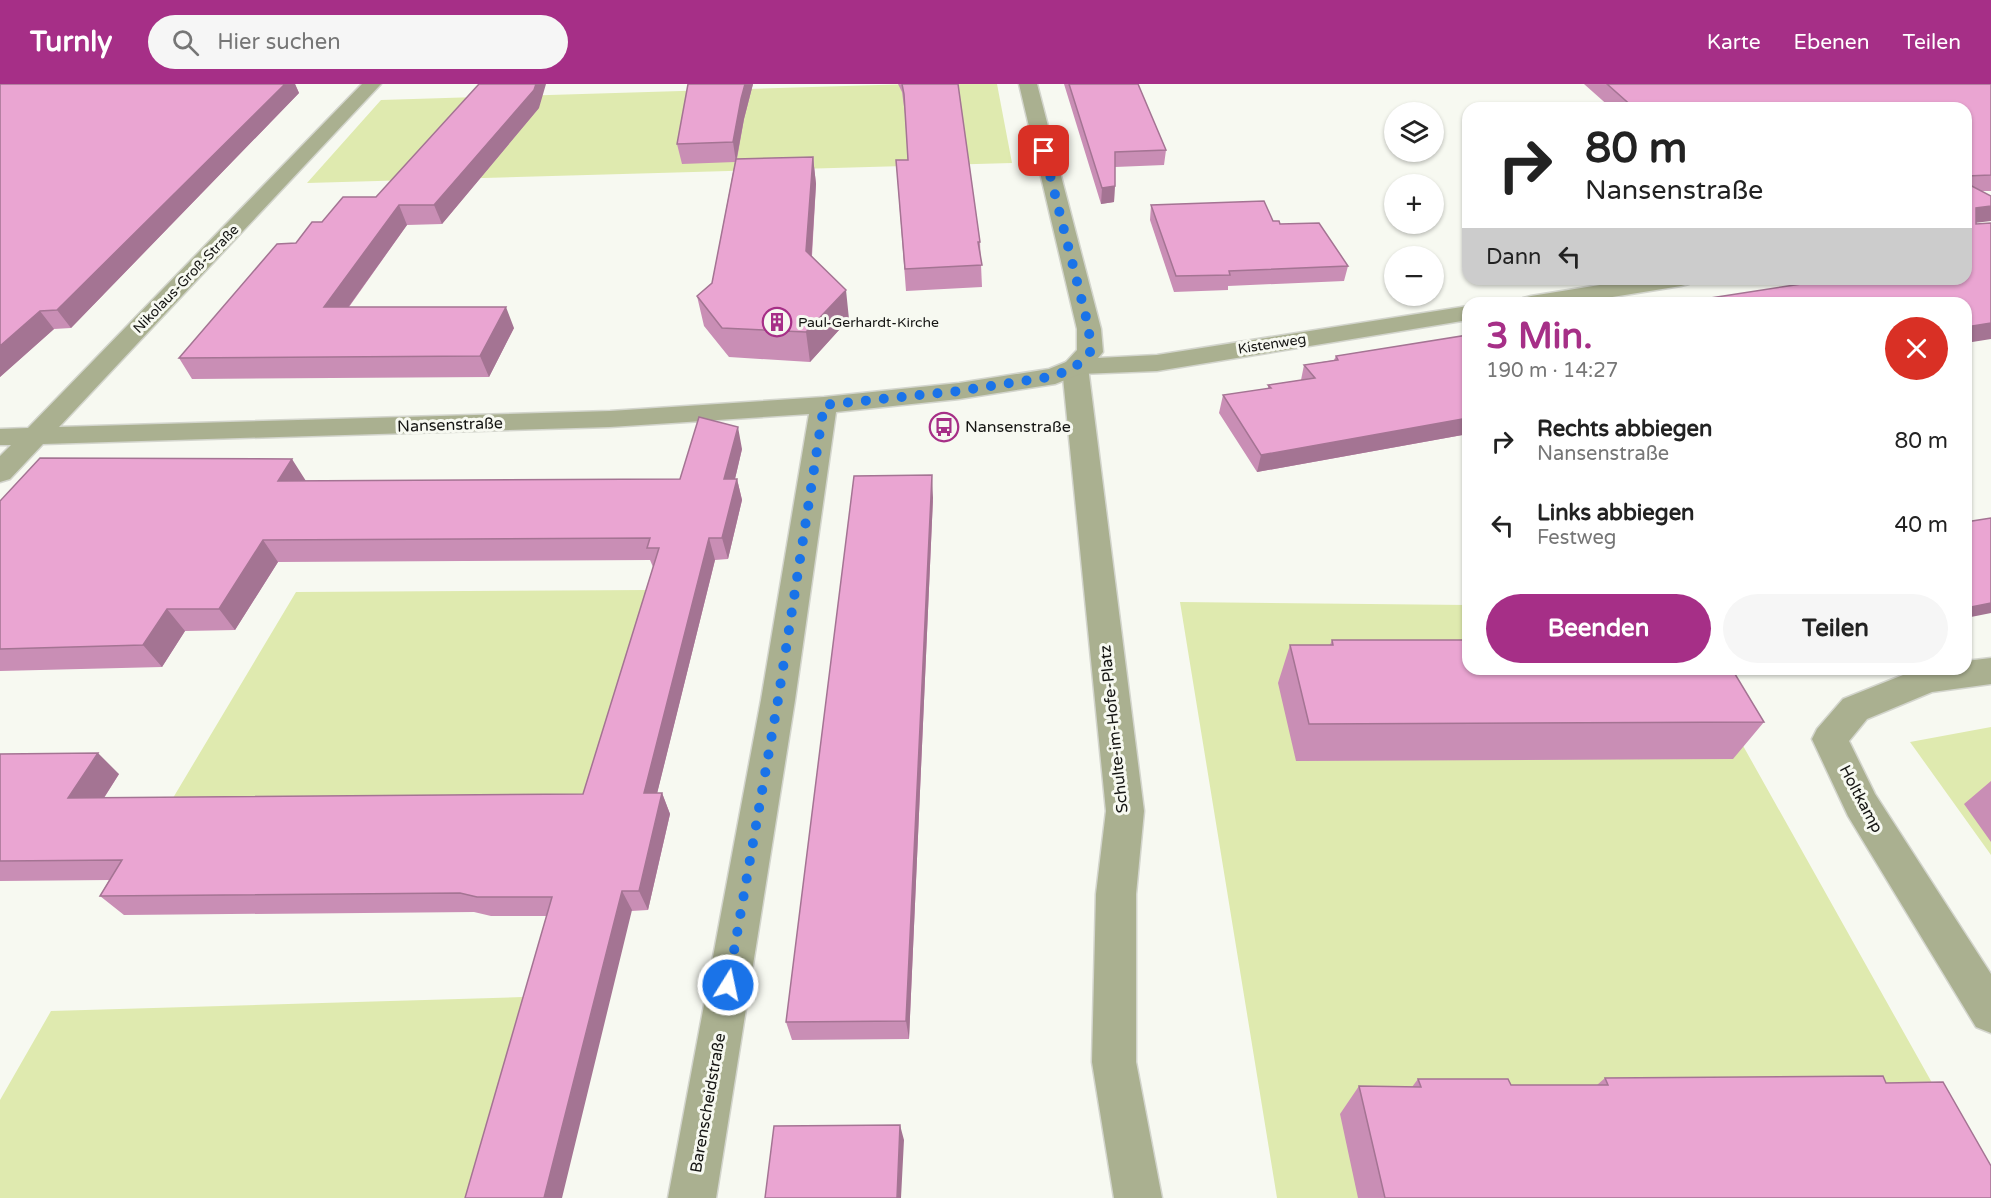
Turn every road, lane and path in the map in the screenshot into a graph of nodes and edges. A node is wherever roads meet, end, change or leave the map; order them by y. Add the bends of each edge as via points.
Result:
1 (372, 84) edge
2 (1028, 84) edge
3 (1644, 285) edge
4 (1568, 297) edge
5 (1462, 314) edge
6 (1075, 367) junction
7 (824, 405) junction
8 (35, 436) junction
9 (0, 437) edge
10 (0, 473) edge
11 (1991, 670) edge
12 (1972, 673) edge
13 (1956, 675) edge
14 (1991, 1012) edge
15 (692, 1198) edge
16 (1138, 1198) edge

1 - 8 street, Nikolaus-Groß-Straße
2 - 6 street via 1089,329 1090,352
3 - 4 street
5 - 6 street, Kistenweg via 1157,363
6 - 7 street, Nansenstraße via 1055,376 959,391
6 - 16 street, Schulte-im-Hofe-Platz via 1125,811 1116,894 1114,1062
7 - 8 street, Nansenstraße via 384,428
7 - 15 street, Barenscheidstraße via 778,700
8 - 9 street, Nansenstraße
8 - 10 street, Nikolaus-Groß-Straße
11 - 12 street, Holtkamp
13 - 14 street, Holtkamp via 1928,679 1855,709 1830,738 1861,806

